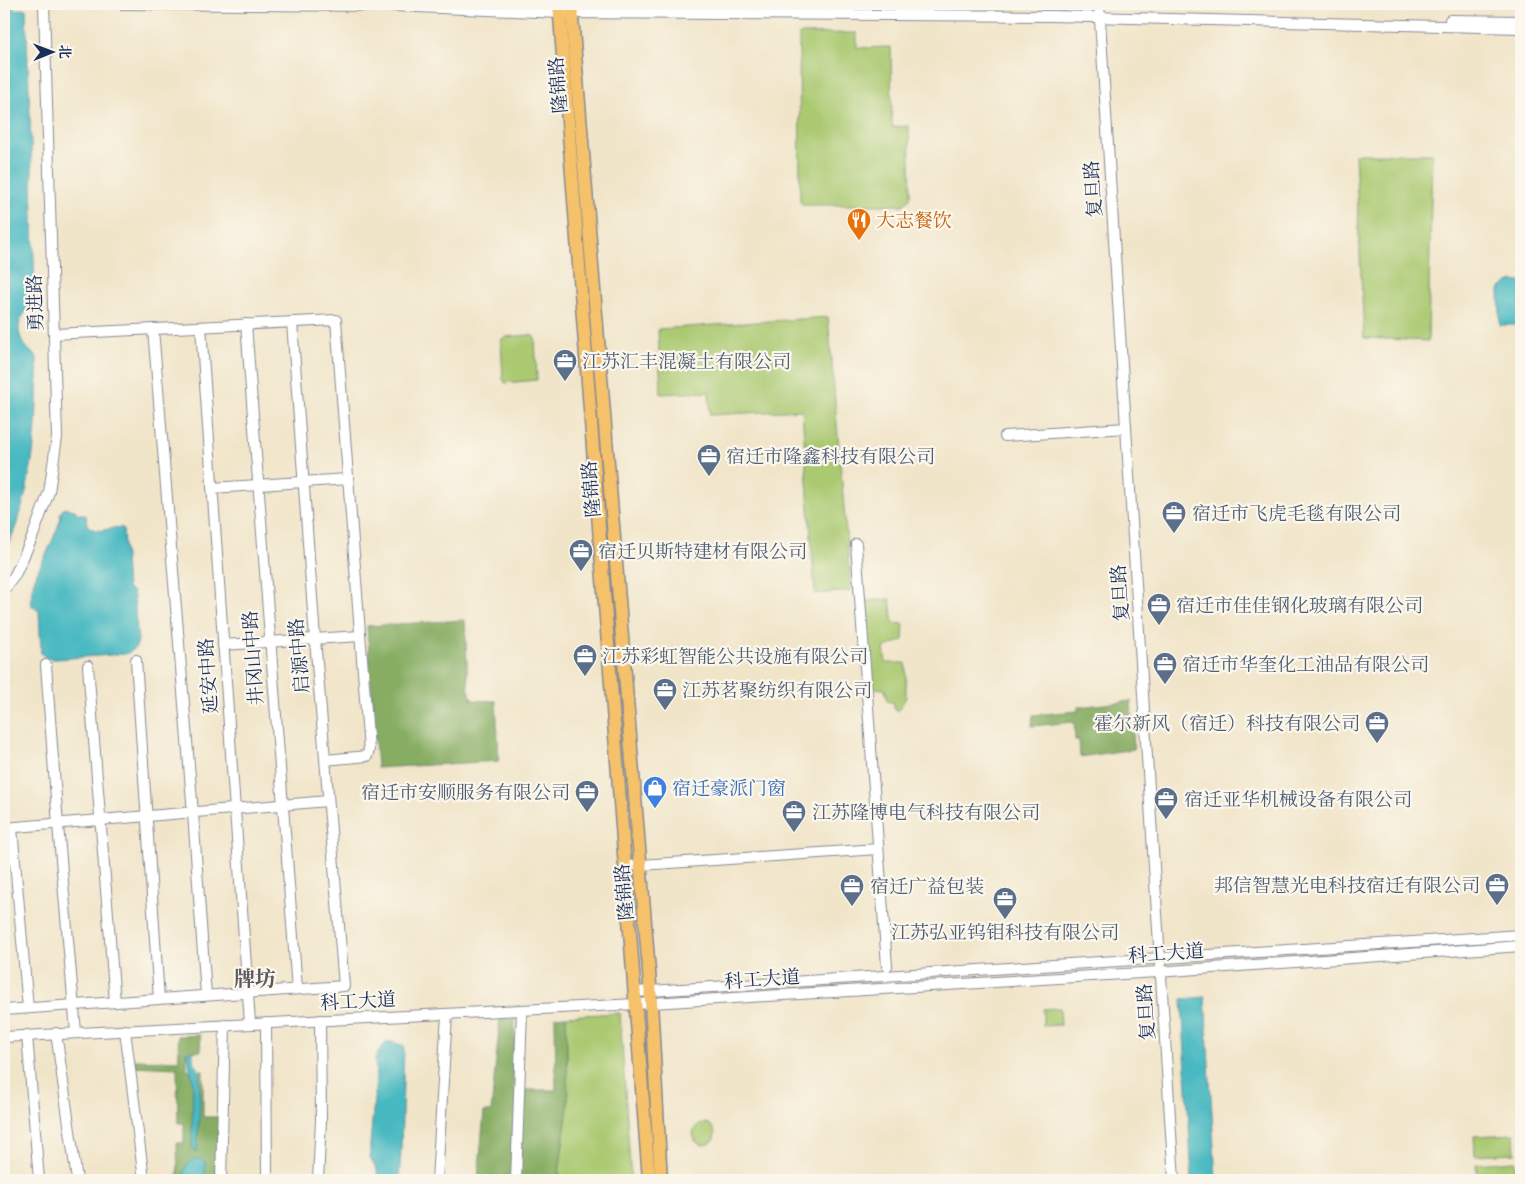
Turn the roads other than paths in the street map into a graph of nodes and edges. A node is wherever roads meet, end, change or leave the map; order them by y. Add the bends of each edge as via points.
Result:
1 (44, 4) edge
2 (119, 4) edge
3 (626, 4) edge
4 (565, 8) edge
5 (1099, 11) edge
6 (1521, 21) edge
7 (1521, 28) edge
8 (292, 322) junction
9 (246, 324) junction
10 (201, 327) junction
11 (153, 330) junction
12 (54, 334) junction
13 (1126, 428) junction
14 (1005, 436) dead end
15 (348, 479) junction
16 (304, 482) junction
17 (258, 485) junction
18 (212, 488) junction
19 (856, 544) dead end
20 (4, 590) edge
21 (360, 636) junction
22 (315, 639) junction
23 (270, 642) junction
24 (223, 645) junction
25 (136, 660) dead end
26 (46, 665) dead end
27 (88, 666) dead end
28 (325, 760) junction
29 (328, 801) junction
30 (282, 805) junction
31 (234, 810) junction
32 (193, 813) junction
33 (146, 817) junction
34 (100, 821) junction
35 (58, 824) junction
36 (8, 828) edge
37 (878, 849) junction
38 (640, 865) junction
39 (626, 866) junction
40 (1521, 935) edge
41 (1521, 946) edge
42 (1160, 958) junction
43 (886, 966) dead end
44 (1160, 972) junction
45 (297, 989) junction
46 (248, 992) junction
47 (206, 995) junction
48 (651, 997) junction
49 (636, 998) junction
50 (159, 999) junction
51 (115, 1002) junction
52 (73, 1005) junction
53 (28, 1008) junction
54 (4, 1010) edge
55 (522, 1010) junction
56 (447, 1014) junction
57 (320, 1020) junction
58 (250, 1023) junction
59 (266, 1023) junction
60 (225, 1025) junction
61 (125, 1030) junction
62 (76, 1032) junction
63 (56, 1033) junction
64 (27, 1035) junction
65 (4, 1037) edge
66 (39, 1180) edge
67 (78, 1180) edge
68 (144, 1180) edge
69 (222, 1180) edge
70 (267, 1180) edge
71 (318, 1180) edge
72 (438, 1180) edge
73 (516, 1180) edge
74 (649, 1180) edge
75 (661, 1180) edge
76 (1174, 1180) edge

1 - 12 street, 勇进路
2 - 4 street
3 - 5 street
4 - 5 street
4 - 38 main road, 隆锦路
4 - 39 main road, 隆锦路
5 - 6 street
5 - 7 street
5 - 13 street, 复旦路
8 - 9 street
8 - 15 street via 336,320
8 - 16 street, 启源中路
9 - 10 street
9 - 17 street, 井冈山中路
10 - 11 street
10 - 18 street, 延安中路
11 - 12 street
11 - 32 street
12 - 20 street, 勇进路 via 57,437 49,492 32,538 15,575
13 - 14 street
13 - 42 street, 复旦路
15 - 16 street
15 - 21 street
16 - 17 street
16 - 22 street, 启源中路
17 - 18 street
17 - 23 street, 井冈山中路
18 - 24 street, 延安中路
19 - 37 street
21 - 22 street
21 - 28 street via 369,750 367,756
22 - 23 street
22 - 28 street, 启源中路
23 - 24 street
23 - 30 street, 井冈山中路
24 - 31 street, 延安中路
25 - 33 street
26 - 35 street
27 - 34 street
28 - 29 street, 启源中路
29 - 30 street
29 - 45 street, 启源中路 via 344,986
30 - 31 street
30 - 45 street, 井冈山中路
31 - 32 street
31 - 46 street, 延安中路
32 - 33 street
32 - 47 street
33 - 34 street
33 - 50 street
34 - 35 street
34 - 51 street
35 - 36 street
35 - 52 street
36 - 53 street
37 - 38 street
37 - 43 street
38 - 39 street
38 - 48 main road, 隆锦路
39 - 49 main road, 隆锦路
40 - 42 street, 科工大道
41 - 44 street, 科工大道
42 - 44 street, 复旦路
42 - 48 street, 科工大道
44 - 48 street, 科工大道
44 - 76 street, 复旦路
45 - 46 street
46 - 47 street
46 - 58 street, 延安中路
47 - 50 street
48 - 49 street, 科工大道
48 - 75 main road, 隆锦路
49 - 55 street, 科工大道
49 - 74 main road, 隆锦路
50 - 51 street
51 - 52 street
52 - 53 street
52 - 62 street
53 - 54 street
55 - 56 street, 科工大道
55 - 73 street
56 - 57 street, 科工大道
56 - 72 street
57 - 59 street, 科工大道
57 - 71 street
58 - 59 street, 科工大道
58 - 60 street, 科工大道
59 - 70 street
60 - 61 street, 科工大道
60 - 69 street
61 - 62 street, 科工大道
61 - 68 street
62 - 63 street, 科工大道
63 - 64 street, 科工大道
63 - 67 street
64 - 65 street, 科工大道
64 - 66 street

